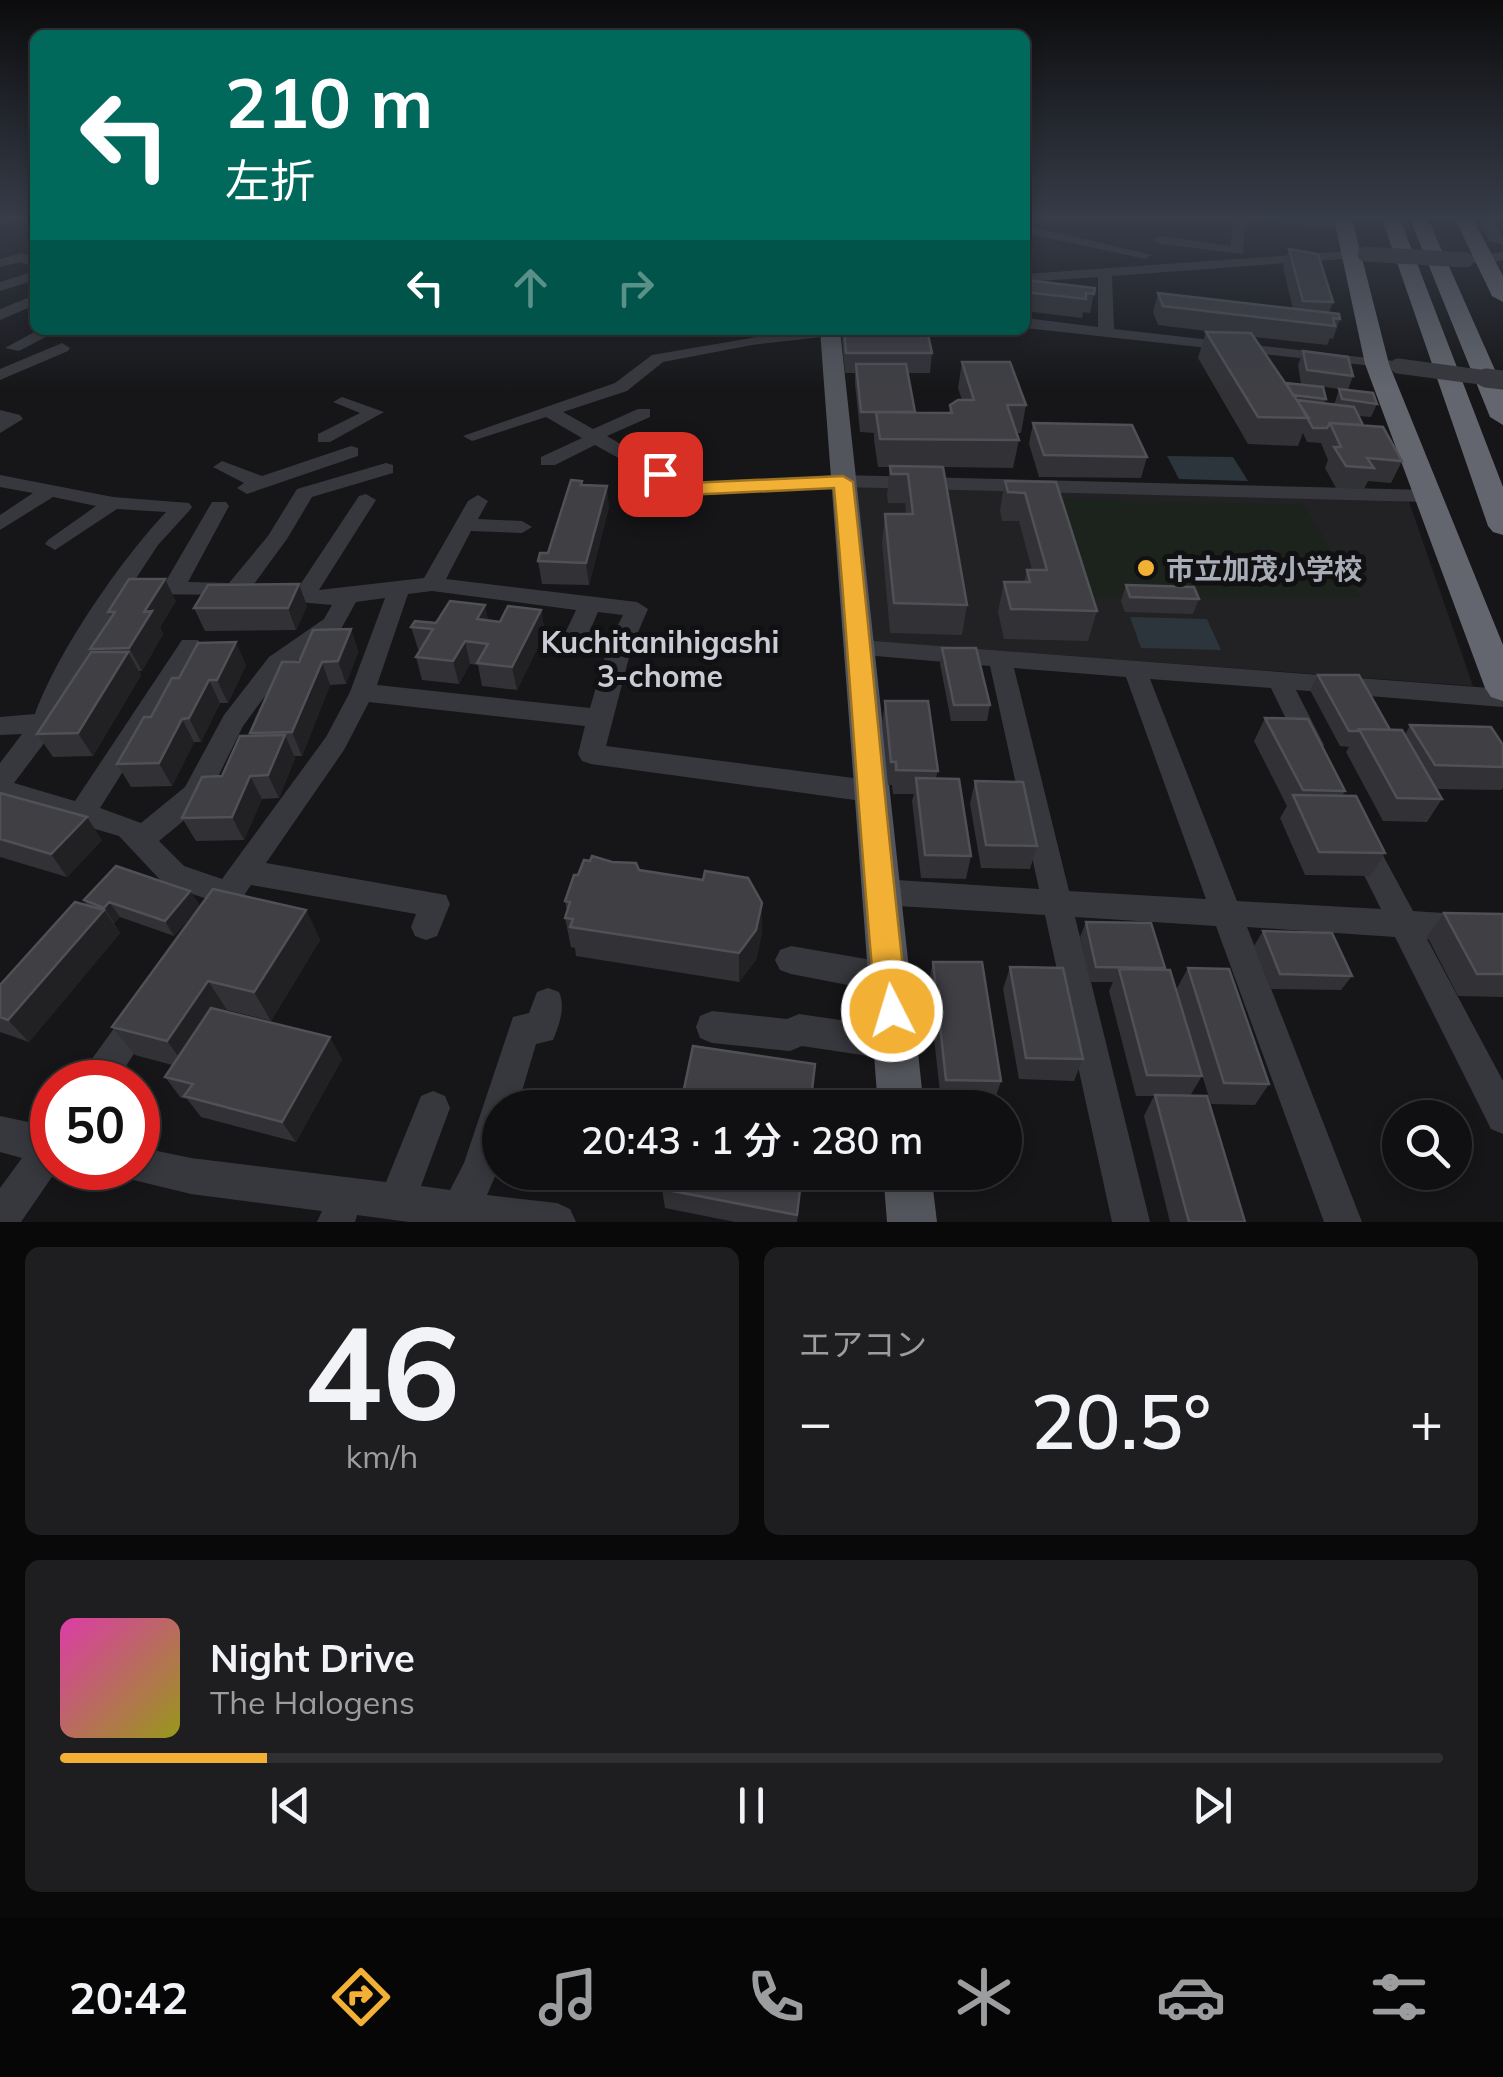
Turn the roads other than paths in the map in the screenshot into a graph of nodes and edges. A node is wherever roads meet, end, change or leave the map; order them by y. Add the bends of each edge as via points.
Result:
1 (29, 276) edge
2 (1106, 276) edge
3 (1363, 276) edge
4 (1412, 276) edge
5 (1443, 276) edge
6 (0, 286) edge
7 (30, 298) edge
8 (0, 301) edge
9 (30, 301) edge
10 (5, 321) edge
11 (1030, 324) edge
12 (1106, 332) junction
13 (40, 335) edge
14 (795, 335) edge
15 (830, 335) edge
16 (64, 339) edge
17 (13, 348) dead end
18 (1388, 365) junction
19 (0, 374) edge
20 (38, 376) dead end
21 (1503, 380) edge
22 (342, 402) dead end
23 (550, 412) junction
24 (644, 413) dead end
25 (0, 416) edge
26 (1503, 416) edge
27 (0, 428) edge
28 (472, 436) dead end
29 (596, 436) junction
30 (680, 440) dead end
31 (350, 452) junction
32 (634, 459) junction
33 (548, 462) dead end
34 (222, 467) dead end
35 (0, 481) edge
36 (843, 482) junction
37 (40, 484) junction
38 (1428, 496) junction
39 (366, 500) dead end
40 (478, 501) dead end
41 (113, 503) junction
42 (219, 506) dead end
43 (5, 516) edge
44 (468, 525) junction
45 (1503, 526) edge
46 (522, 527) dead end
47 (55, 544) dead end
48 (432, 584) junction
49 (122, 587) junction
50 (174, 588) junction
51 (399, 588) junction
52 (235, 590) junction
53 (304, 596) junction
54 (348, 596) junction
55 (590, 604) junction
56 (190, 646) dead end
57 (620, 646) junction
58 (860, 648) junction
59 (1000, 659) junction
60 (1135, 670) junction
61 (1279, 681) junction
62 (1503, 688) edge
63 (362, 692) junction
64 (1503, 698) edge
65 (599, 718) junction
66 (45, 722) junction
67 (0, 726) edge
68 (1324, 768) edge
69 (0, 782) edge
70 (0, 790) edge
71 (868, 791) junction
72 (83, 811) junction
73 (1350, 821) edge
74 (140, 840) junction
75 (235, 882) junction
76 (880, 892) junction
77 (1055, 904) junction
78 (435, 906) dead end
79 (1226, 913) junction
80 (1404, 925) junction
81 (1503, 930) edge
82 (195, 940) edge
83 (791, 960) dead end
84 (889, 978) junction
85 (162, 988) edge
86 (548, 1003) dead end
87 (712, 1027) dead end
88 (895, 1044) junction
89 (111, 1060) edge
90 (899, 1090) edge
91 (433, 1108) dead end
92 (1503, 1117) edge
93 (0, 1134) edge
94 (30, 1142) edge
95 (160, 1170) edge
96 (30, 1178) edge
97 (909, 1190) edge
98 (397, 1202) junction
99 (342, 1209) edge
100 (460, 1209) junction
101 (0, 1220) edge
102 (545, 1221) edge
103 (912, 1222) edge
104 (1131, 1222) edge
105 (1344, 1222) edge

1 - 6 street
2 - 12 street
3 - 18 highway
4 - 45 highway
5 - 26 highway
7 - 8 street
9 - 10 street
11 - 12 street
12 - 18 street
13 - 17 street
14 - 23 street via 658,358 621,387
15 - 36 main road
16 - 19 street
16 - 20 street
18 - 21 street, bridge
18 - 38 highway
22 - 31 street via 375,412 320,436
23 - 28 street
23 - 29 street
24 - 29 street
25 - 27 street via 14,418
29 - 32 street
29 - 33 street
30 - 32 street
31 - 34 street via 253,485
31 - 52 street via 378,472 304,492
32 - 36 street via 685,489
35 - 37 street
36 - 38 street
36 - 58 main road
37 - 41 street
37 - 43 street
38 - 62 highway
39 - 53 street
40 - 44 street
41 - 47 street
41 - 49 street via 182,506
42 - 50 street
44 - 46 street
44 - 48 street
48 - 51 street
48 - 55 street
49 - 50 street
49 - 66 street via 61,676
50 - 52 street
51 - 54 street
51 - 63 street
52 - 53 street
53 - 54 street
54 - 74 street via 332,624 277,663 258,686 195,796
55 - 57 street via 573,642
55 - 57 street via 638,609
56 - 72 street
57 - 65 street
58 - 59 street
58 - 71 main road
59 - 60 street
59 - 77 street
60 - 61 street
60 - 79 street
61 - 64 street
61 - 68 street
63 - 65 street
63 - 75 street via 335,743
65 - 71 street via 591,754
66 - 67 street
66 - 69 street
70 - 72 street
71 - 76 main road
72 - 74 street via 128,827
73 - 80 street
74 - 75 street via 174,875
75 - 78 street
75 - 82 street
76 - 77 street
76 - 84 main road
77 - 79 street
77 - 104 street
79 - 80 street
79 - 105 street
80 - 81 street
80 - 92 street
83 - 84 street
84 - 88 main road
85 - 89 street
86 - 100 street via 542,1029 525,1028 480,1170
87 - 88 street via 790,1035 799,1030
88 - 90 main road
91 - 98 street
93 - 94 street
95 - 99 street
96 - 101 street
97 - 103 main road
98 - 99 street
98 - 100 street
100 - 102 street

